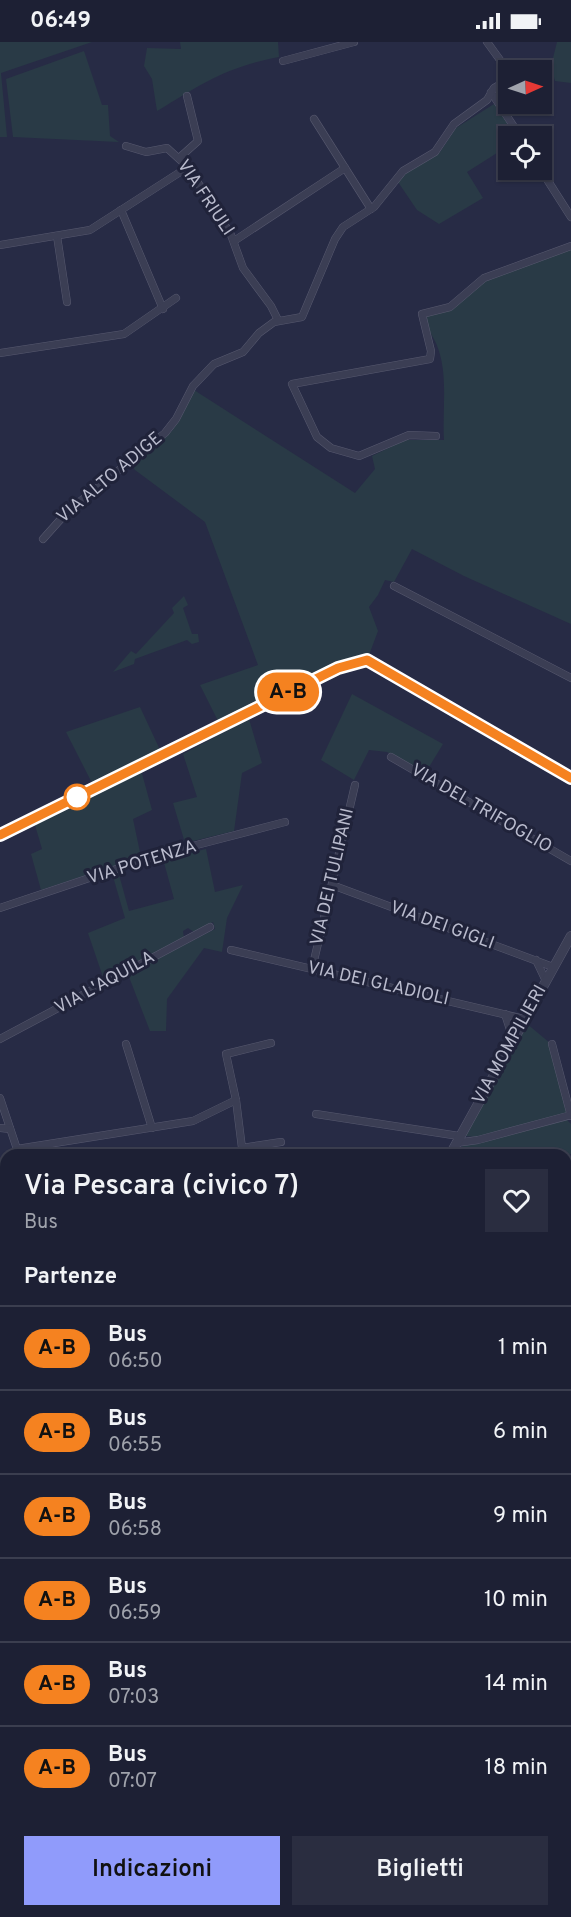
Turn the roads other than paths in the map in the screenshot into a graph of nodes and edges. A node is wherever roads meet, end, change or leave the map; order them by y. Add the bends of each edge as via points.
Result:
1 (354, 42) edge
2 (487, 42) edge
3 (500, 60) edge
4 (283, 61) dead end
5 (498, 88) edge
6 (492, 92) junction
7 (188, 96) dead end
8 (314, 119) dead end
9 (514, 126) edge
10 (126, 146) dead end
11 (179, 158) junction
12 (188, 167) junction
13 (345, 168) junction
14 (547, 180) edge
15 (372, 209) junction
16 (121, 210) junction
17 (571, 217) edge
18 (57, 236) junction
19 (234, 242) junction
20 (0, 245) edge
21 (571, 246) edge
22 (176, 298) dead end
23 (67, 303) dead end
24 (163, 309) junction
25 (278, 320) junction
26 (0, 353) edge
27 (436, 436) dead end
28 (43, 539) dead end
29 (394, 586) dead end
30 (571, 678) edge
31 (391, 757) dead end
32 (571, 778) edge
33 (355, 785) dead end
34 (285, 822) dead end
35 (0, 835) edge
36 (571, 861) edge
37 (332, 885) junction
38 (0, 908) edge
39 (210, 927) dead end
40 (571, 936) edge
41 (231, 950) dead end
42 (536, 960) junction
43 (553, 967) junction
44 (312, 969) junction
45 (546, 981) junction
46 (505, 1014) junction
47 (524, 1019) junction
48 (0, 1039) edge
49 (513, 1039) junction
50 (271, 1043) dead end
51 (126, 1044) dead end
52 (552, 1044) dead end
53 (0, 1098) edge
54 (236, 1100) junction
55 (316, 1114) dead end
56 (571, 1115) edge
57 (0, 1128) edge
58 (152, 1128) junction
59 (10, 1129) junction
60 (458, 1139) junction
61 (281, 1142) dead end
62 (17, 1149) edge
63 (35, 1149) edge
64 (453, 1149) edge

1 - 4 street
2 - 3 street
5 - 6 street
6 - 9 street
6 - 15 street via 454,124 435,152 403,171
7 - 11 street via 198,141
8 - 13 street
10 - 11 street, VIA FRIULI via 146,152 167,148
11 - 12 street, VIA FRIULI
12 - 16 street
12 - 19 street, VIA FRIULI
13 - 15 street
13 - 19 street
14 - 17 street
15 - 25 street via 349,221 335,239 302,317
16 - 18 street via 90,230
16 - 24 street
18 - 20 street
18 - 23 street
19 - 25 street, VIA FRIULI via 243,268
21 - 27 street via 484,279 450,307 422,314 430,359 292,384 317,437 331,448 359,456 409,435
22 - 24 street
24 - 26 street via 124,334
25 - 28 street, VIA ALTO ADIGE via 259,333 243,352 214,364 193,386 165,433 68,511
29 - 30 street
31 - 36 street, VIA DEL TRIFOGLIO
32 - 35 street via 367,660 338,668
33 - 37 street, VIA DEI TULIPANI
34 - 38 street, VIA POTENZA via 158,855
37 - 42 street, VIA DEI GIGLI
37 - 44 street, VIA DEI TULIPANI
39 - 48 street, VIA L'AQUILA
40 - 43 street, VIA MOMPILIERI
41 - 44 street, VIA DEI GLADIOLI
42 - 43 street, VIA DEI GIGLI
42 - 45 street
43 - 45 street, VIA MOMPILIERI
44 - 46 street, VIA DEI GLADIOLI
45 - 47 street, VIA MOMPILIERI
46 - 47 street, VIA DEI GLADIOLI
46 - 49 street
47 - 49 street, VIA MOMPILIERI
49 - 60 street, VIA MOMPILIERI
50 - 54 street via 225,1054
51 - 58 street
52 - 56 street
53 - 59 street
54 - 58 street via 193,1121
54 - 61 street via 242,1148
55 - 60 street
56 - 60 street via 478,1140
57 - 59 street
58 - 63 street
59 - 62 street
60 - 64 street, VIA MOMPILIERI

